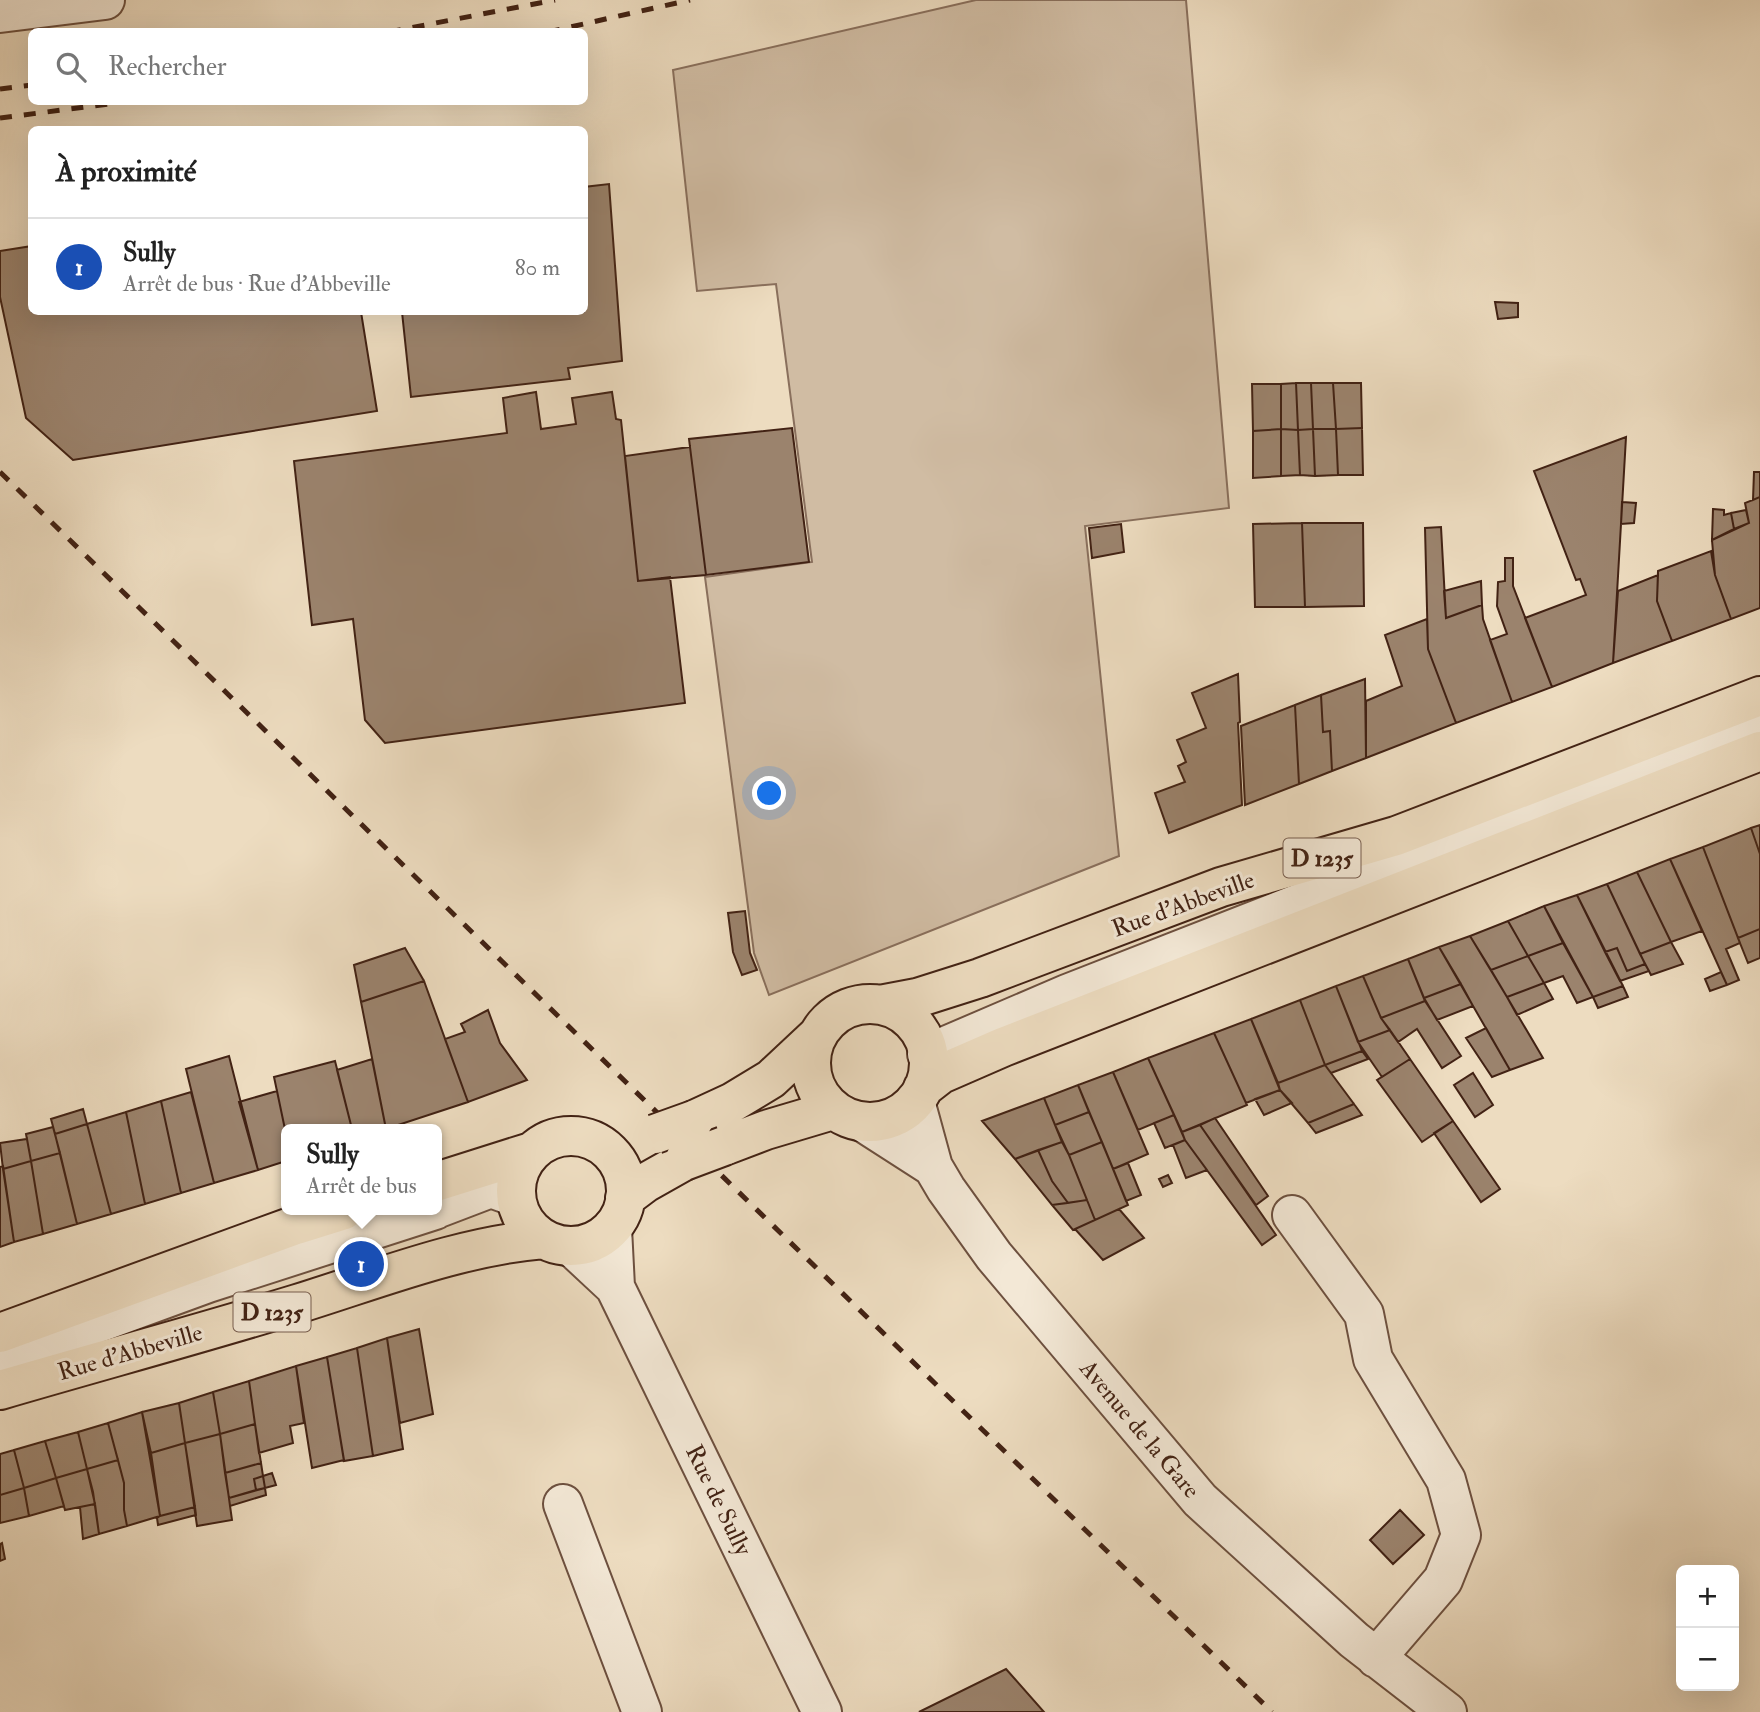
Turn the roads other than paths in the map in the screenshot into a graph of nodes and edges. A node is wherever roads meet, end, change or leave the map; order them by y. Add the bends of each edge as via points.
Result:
1 (105, 0) edge
2 (0, 13) edge
3 (1760, 696) edge
4 (1760, 723) edge
5 (1760, 751) edge
6 (880, 1006) junction
7 (818, 1035) junction
8 (922, 1081) junction
9 (848, 1116) junction
10 (599, 1143) junction
11 (531, 1152) junction
12 (933, 1167) junction
13 (442, 1180) edge
14 (516, 1197) junction
15 (442, 1208) edge
16 (618, 1213) junction
17 (328, 1215) edge
18 (420, 1215) edge
19 (1292, 1215) dead end
20 (557, 1242) junction
21 (615, 1287) junction
22 (0, 1333) edge
23 (0, 1359) edge
24 (0, 1390) edge
25 (562, 1504) dead end
26 (1376, 1658) junction
27 (642, 1712) edge
28 (822, 1712) edge
29 (1447, 1712) edge

1 - 2 street
3 - 6 main road, Rue d'Abbeville / D 1235 via 1396,836 1221,887 980,978
4 - 8 street via 1067,994
5 - 8 main road, D 1235
6 - 7 main road via 861,1005 844,1011
6 - 8 main road via 915,1024 925,1038
7 - 9 main road via 811,1055 811,1076 819,1095
7 - 10 main road, bridge via 771,1079 733,1102 655,1134
8 - 9 main road via 897,1116 880,1121
8 - 12 street
9 - 12 street, Avenue de la Gare
9 - 16 main road, bridge via 766,1130 684,1161 645,1182
10 - 11 main road via 582,1136 564,1136
10 - 16 main road via 620,1166 625,1182
11 - 13 main road
11 - 14 main road via 522,1165
12 - 26 street, Avenue de la Gare via 994,1256 1200,1500
14 - 15 street via 491,1188
14 - 20 main road via 524,1221
16 - 20 main road via 600,1238
16 - 21 street, Rue de Sully
17 - 22 main road
18 - 23 street via 208,1283
19 - 26 street via 1364,1314 1373,1359 1446,1480 1461,1535 1443,1580
20 - 21 street, Rue de Sully
20 - 24 main road, Rue d'Abbeville / D 1235 via 506,1242 456,1255
21 - 28 street, Rue de Sully
25 - 27 street
26 - 29 street, Avenue de la Gare

